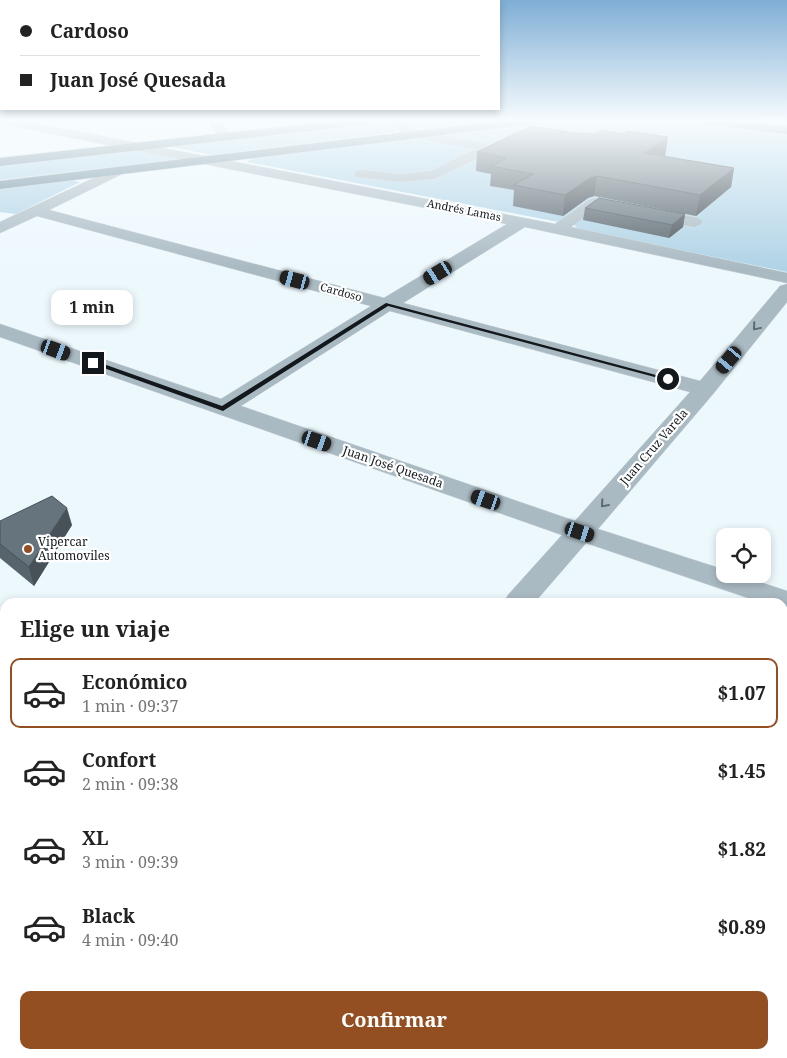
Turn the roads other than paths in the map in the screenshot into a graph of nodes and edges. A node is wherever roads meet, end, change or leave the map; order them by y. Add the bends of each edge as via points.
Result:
1 (130, 169) edge
2 (261, 169) edge
3 (447, 169) edge
4 (117, 171) junction
5 (349, 172) dead end
6 (0, 185) edge
7 (35, 211) junction
8 (522, 222) junction
9 (694, 222) dead end
10 (0, 228) edge
11 (557, 230) junction
12 (787, 278) edge
13 (787, 290) edge
14 (388, 304) junction
15 (0, 330) edge
16 (705, 389) junction
17 (223, 408) junction
18 (580, 532) junction
19 (522, 598) edge
20 (778, 598) edge

1 - 4 main road
2 - 8 street, Andrés Lamas
3 - 5 street via 416,177
4 - 6 main road
4 - 7 street
7 - 10 street
7 - 14 street, Cardoso
8 - 11 street, Andrés Lamas
8 - 14 street
9 - 11 street via 594,203
11 - 12 street, Andrés Lamas
13 -> 16 street, Juan Cruz Varela
14 - 16 street, Cardoso
14 - 17 street
15 - 17 street, Juan José Quesada
16 -> 18 street, Juan Cruz Varela
17 - 18 street, Juan José Quesada
18 - 19 street, Juan Cruz Varela
18 - 20 street, Juan José Quesada

